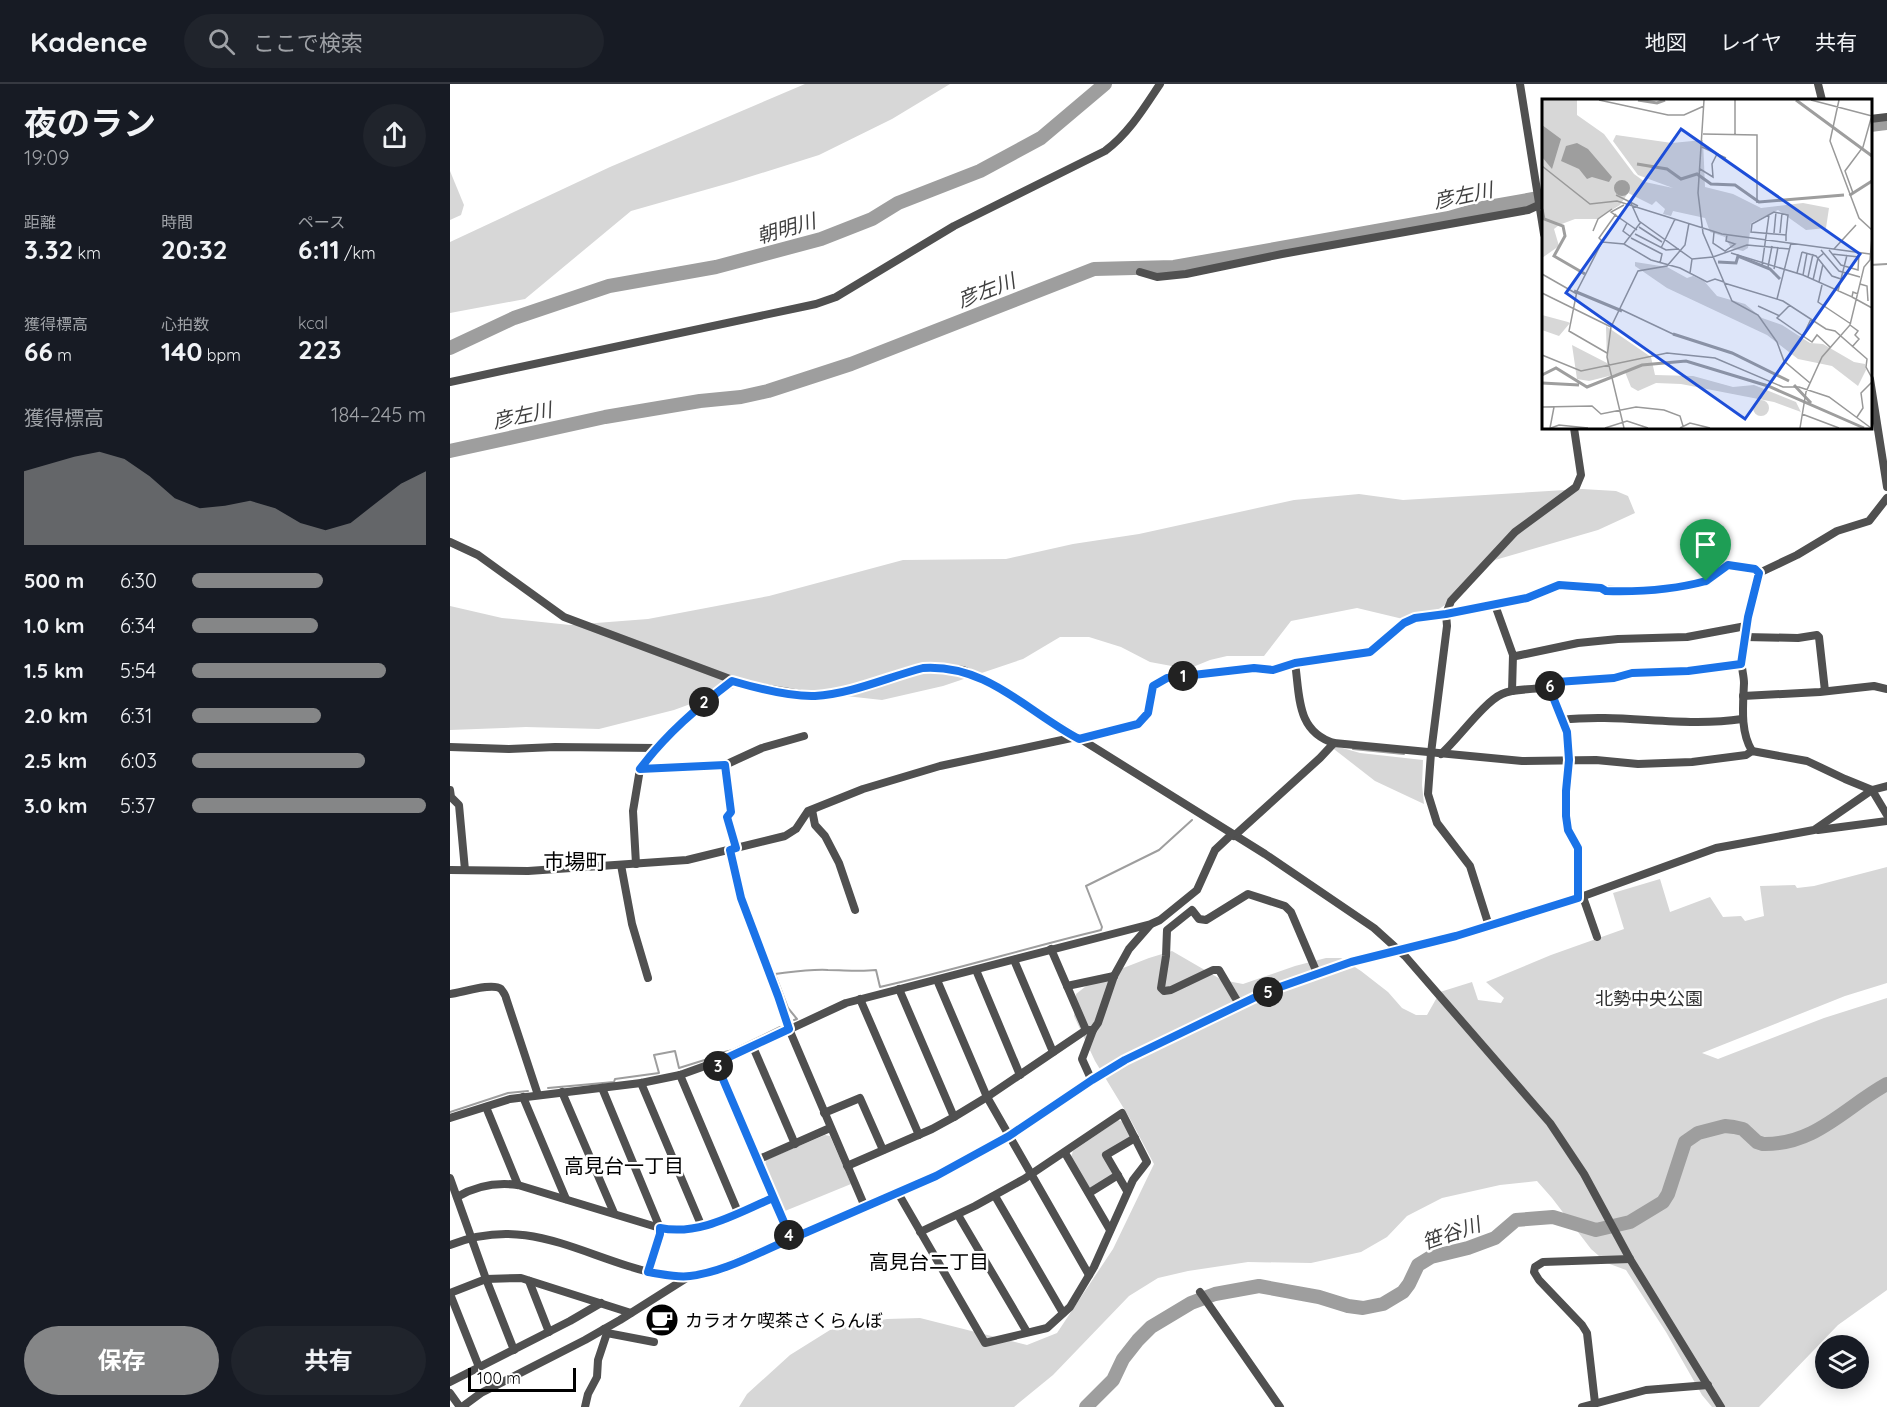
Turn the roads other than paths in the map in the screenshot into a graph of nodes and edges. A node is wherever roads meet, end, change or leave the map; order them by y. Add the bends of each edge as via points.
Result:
1 (1160, 84) edge
2 (1520, 84) edge
3 (1818, 84) edge
4 (1822, 99) edge
5 (1887, 117) edge
6 (1872, 119) edge
7 (1539, 204) junction
8 (1542, 222) edge
9 (1140, 272) dead end
10 (450, 382) edge
11 (1872, 392) edge
12 (1574, 429) edge
13 (1887, 487) edge
14 (1887, 499) edge
15 (450, 542) edge
16 (1759, 573) junction
17 (1495, 604) junction
18 (1446, 614) junction
19 (1746, 626) junction
20 (1745, 637) junction
21 (1513, 656) junction
22 (1295, 663) junction
23 (1741, 664) junction
24 (732, 681) junction
25 (1549, 687) junction
26 (1887, 689) edge
27 (1512, 691) junction
28 (1825, 691) junction
29 (1743, 696) junction
30 (1742, 719) junction
31 (1562, 720) junction
32 (804, 736) dead end
33 (1077, 738) junction
34 (1334, 742) junction
35 (450, 747) edge
36 (656, 748) junction
37 (1752, 751) junction
38 (1431, 753) junction
39 (1441, 754) junction
40 (1569, 760) junction
41 (725, 765) junction
42 (640, 769) junction
43 (1887, 786) edge
44 (450, 790) edge
45 (1872, 790) junction
46 (812, 810) junction
47 (1887, 815) edge
48 (1887, 821) edge
49 (815, 825) junction
50 (796, 829) junction
51 (1814, 830) junction
52 (1233, 835) junction
53 (733, 849) junction
54 (636, 864) junction
55 (621, 865) junction
56 (450, 870) edge
57 (465, 870) junction
58 (1580, 897) junction
59 (855, 910) dead end
60 (1151, 924) junction
61 (1489, 926) junction
62 (1597, 937) dead end
63 (1051, 949) junction
64 (1398, 950) junction
65 (1014, 960) junction
66 (976, 970) junction
67 (1317, 973) junction
68 (1113, 976) junction
69 (648, 978) dead end
70 (938, 980) junction
71 (1067, 986) junction
72 (899, 989) junction
73 (450, 994) edge
74 (860, 999) junction
75 (1239, 1004) junction
76 (789, 1029) junction
77 (1090, 1030) junction
78 (753, 1047) junction
79 (1053, 1052) junction
80 (716, 1063) junction
81 (680, 1075) junction
82 (1020, 1075) junction
83 (1092, 1080) junction
84 (641, 1083) junction
85 (602, 1088) junction
86 (562, 1092) junction
87 (538, 1095) junction
88 (523, 1097) junction
89 (987, 1097) junction
90 (486, 1107) junction
91 (824, 1113) junction
92 (954, 1117) junction
93 (450, 1118) edge
94 (830, 1128) junction
95 (919, 1135) junction
96 (1009, 1136) junction
97 (1135, 1138) junction
98 (795, 1144) junction
99 (883, 1150) junction
100 (1065, 1153) junction
101 (757, 1160) junction
102 (847, 1166) junction
103 (1030, 1175) junction
104 (1118, 1175) junction
105 (450, 1178) edge
106 (518, 1185) junction
107 (1127, 1191) junction
108 (898, 1193) junction
109 (1089, 1193) junction
110 (995, 1196) junction
111 (457, 1197) junction
112 (773, 1198) junction
113 (566, 1199) junction
114 (865, 1207) junction
115 (738, 1212) junction
116 (614, 1213) junction
117 (958, 1215) junction
118 (702, 1227) junction
119 (660, 1228) junction
120 (1110, 1230) junction
121 (920, 1232) junction
122 (471, 1237) junction
123 (791, 1239) junction
124 (450, 1245) edge
125 (1630, 1259) junction
126 (648, 1272) junction
127 (1089, 1275) junction
128 (688, 1277) junction
129 (486, 1279) junction
130 (529, 1281) junction
131 (450, 1293) edge
132 (1200, 1293) dead end
133 (601, 1303) junction
134 (631, 1313) junction
135 (1063, 1313) junction
136 (605, 1331) junction
137 (549, 1332) junction
138 (1027, 1332) junction
139 (654, 1342) dead end
140 (514, 1350) junction
141 (479, 1367) junction
142 (450, 1382) edge
143 (1708, 1385) junction
144 (450, 1394) edge
145 (1596, 1403) junction
146 (461, 1407) edge
147 (585, 1407) edge
148 (1280, 1407) edge
149 (1582, 1407) edge
150 (1721, 1407) edge

1 - 10 street via 1132,126 1105,151 935,236 836,297
2 - 7 street
3 - 4 street
5 - 6 street
7 - 8 street
7 - 9 street via 1528,210 1186,274 1157,277
11 - 13 street
12 - 18 street via 1580,466 1576,487 1508,538 1451,601
14 - 16 street via 1869,521 1837,531
15 - 24 street via 478,555 564,617
16 - 17 street via 1728,565 1709,580 1674,589 1630,591 1559,585 1527,598
16 - 19 street
17 - 18 street
17 - 21 street
18 - 22 street via 1404,623 1370,652
18 - 38 street
19 - 20 street
19 - 21 street via 1687,637 1578,643
20 - 23 street
20 - 28 street via 1817,635
21 - 27 street
22 - 33 street via 1273,670 1254,668 1167,678 1153,686 1148,713 1138,724
22 - 34 street via 1304,719 1322,739
23 - 25 street via 1632,673 1557,682
23 - 29 street
24 - 33 street via 813,696 923,668 963,670 995,685
24 - 36 street via 697,707
25 - 27 street
25 - 31 street
26 - 28 street via 1874,686
27 - 39 street via 1494,699
28 - 29 street
29 - 30 street
30 - 31 street
30 - 37 street
31 - 40 street
32 - 41 street via 762,747
33 - 46 street via 940,766 863,789
33 - 52 street
34 - 38 street
34 - 52 street
35 - 36 street
36 - 42 street
37 - 40 street via 1692,762
37 - 45 street via 1807,760
38 - 39 street
38 - 61 street via 1431,809 1470,867
39 - 40 street via 1521,761
40 - 58 street via 1566,816 1568,830 1578,848
41 - 42 street
41 - 53 street
42 - 54 street via 633,811
43 - 45 street
44 - 57 street via 459,806
45 - 47 street
45 - 51 street
46 - 49 street
46 - 50 street
48 - 51 street
49 - 50 street
49 - 59 street via 839,863
50 - 53 street via 785,836
51 - 58 street via 1716,848
52 - 60 street via 1215,850 1197,890
52 - 64 street via 1374,928
53 - 54 street via 687,860
53 - 76 street via 741,898
54 - 55 street
55 - 57 street via 528,871
55 - 69 street via 632,924
56 - 57 street
58 - 61 street
58 - 62 street
60 - 63 street
60 - 68 street via 1129,949
61 - 64 street
63 - 65 street
63 - 71 street
64 - 67 street
64 - 125 street via 1550,1123 1584,1174
65 - 66 street
65 - 79 street
66 - 70 street
66 - 82 street
67 - 75 street
67 - 75 street via 1288,908 1248,894 1206,921 1192,910 1167,930 1161,988 1171,990 1216,969
68 - 71 street
68 - 77 street via 1098,1023
70 - 72 street
70 - 89 street
71 - 77 street
72 - 74 street
72 - 92 street
73 - 87 street via 471,989 502,990
74 - 76 street
74 - 95 street
75 - 83 street
76 - 78 street
76 - 91 street
77 - 79 street
77 - 83 street via 1082,1059
78 - 80 street
78 - 98 street
79 - 82 street
80 - 81 street
80 - 101 street
81 - 84 street
81 - 115 street
82 - 89 street
83 - 96 street
84 - 85 street
84 - 118 street
85 - 86 street
85 - 119 street
86 - 87 street
86 - 116 street
87 - 88 street
88 - 90 street
88 - 113 street
89 - 92 street
89 - 96 street
90 - 93 street
90 - 106 street
91 - 94 street
91 - 99 street via 860,1098
92 - 95 street
94 - 98 street
94 - 102 street
95 - 99 street
96 - 103 street
96 - 108 street
97 - 100 street via 1122,1113
97 - 104 street via 1107,1155
97 - 107 street via 1147,1162
98 - 101 street
99 - 102 street
100 - 103 street
100 - 109 street
101 - 112 street
102 - 114 street
103 - 110 street
103 - 127 street
104 - 107 street
104 - 109 street
105 - 111 street
106 - 111 street via 486,1185
106 - 113 street
107 - 120 street
108 - 114 street
108 - 121 street
109 - 120 street
110 - 117 street
110 - 135 street
111 - 122 street
112 - 115 street
112 - 123 street
113 - 116 street
114 - 123 street
115 - 118 street
116 - 119 street
117 - 121 street
117 - 138 street
118 - 119 street via 680,1231
119 - 126 street
120 - 127 street
121 - 138 street via 985,1342
122 - 124 street
122 - 126 street via 497,1233 530,1235
122 - 129 street
123 - 128 street via 719,1269
125 - 143 street
125 - 145 street via 1543,1262 1535,1267 1539,1280 1587,1333
126 - 128 street
127 - 135 street
128 - 134 street
129 - 130 street via 510,1277
129 - 131 street
129 - 140 street
130 - 133 street
130 - 137 street
131 - 141 street
132 - 148 street
133 - 134 street
133 - 137 street
134 - 136 street
135 - 138 street via 1047,1328
136 - 139 street
136 - 146 street via 481,1393
136 - 147 street via 597,1377
137 - 140 street
140 - 141 street
141 - 142 street
143 - 145 street via 1646,1390
143 - 150 street
144 - 146 street
145 - 149 street

